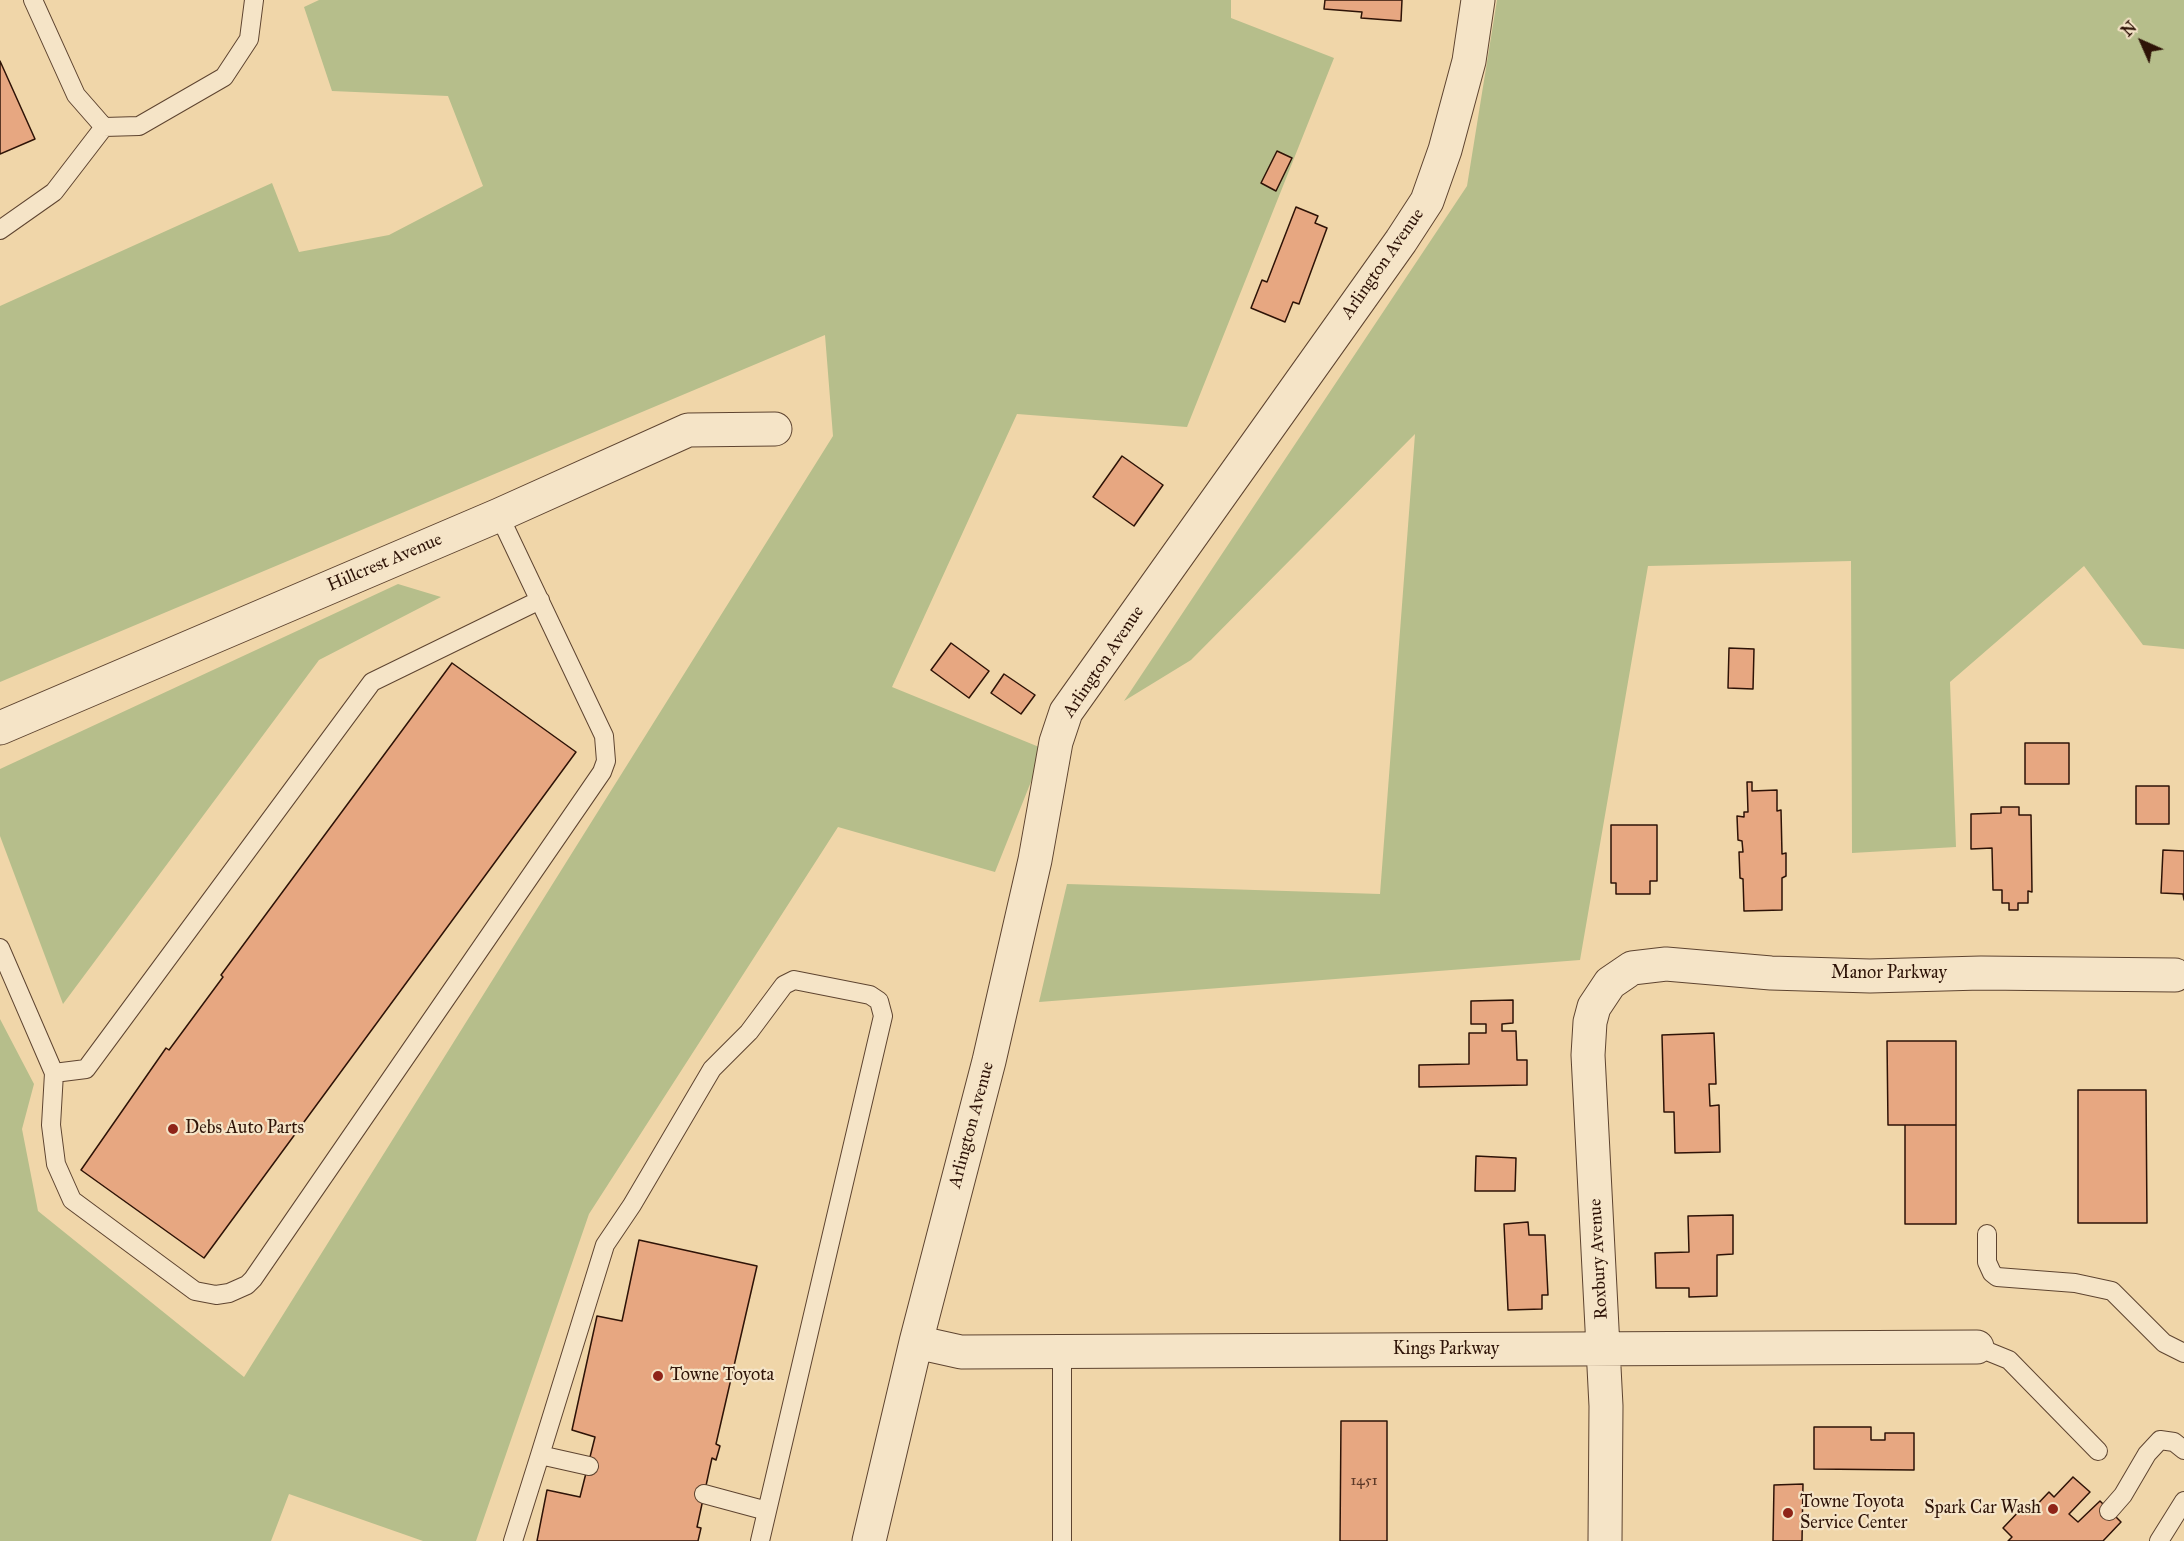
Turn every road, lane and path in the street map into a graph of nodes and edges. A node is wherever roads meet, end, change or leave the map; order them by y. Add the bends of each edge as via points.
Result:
1 (33, 0) edge
2 (254, 0) edge
3 (1478, 0) edge
4 (104, 127) junction
5 (0, 230) edge
6 (775, 429) dead end
7 (499, 515) junction
8 (540, 600) junction
9 (0, 728) edge
10 (0, 948) edge
11 (2175, 975) dead end
12 (1610, 983) joint
13 (54, 1073) junction
14 (1987, 1234) dead end
15 (916, 1342) junction
16 (1977, 1347) joint
17 (1604, 1350) junction
18 (1062, 1352) junction
19 (2184, 1353) edge
20 (2184, 1450) edge
21 (2098, 1451) dead end
22 (540, 1455) junction
23 (589, 1466) dead end
24 (704, 1494) dead end
25 (2184, 1501) edge
26 (766, 1510) junction
27 (2109, 1511) dead end
28 (513, 1541) edge
29 (759, 1541) edge
30 (869, 1541) edge
31 (1062, 1541) edge
32 (1605, 1541) edge
33 (2159, 1541) edge

1 - 4 lane via 76,95
2 - 4 lane via 249,39 224,77 139,126
3 - 15 street, Arlington Avenue via 1469,62 1427,201 1066,712 1056,742 1035,860 990,1060
4 - 5 lane via 54,192
6 - 7 street, Hillcrest Avenue via 688,430
7 - 8 lane
7 - 9 street, Hillcrest Avenue
8 - 13 lane via 372,682 86,1069
8 - 13 lane via 604,736 606,761 602,772 253,1279 229,1293 195,1291 72,1200 56,1164 51,1125
10 - 13 lane
11 - 12 street, Manor Parkway via 1870,976 1666,964 1632,968
12 - 17 street, Roxbury Avenue via 1594,1007 1588,1055
14 - 19 lane via 1987,1262 1997,1277 2075,1283 2112,1291 2164,1343
15 - 18 street, Kings Parkway via 961,1352
15 - 30 street, Arlington Avenue
16 - 17 street, Kings Parkway
16 - 21 lane via 2009,1360
17 - 18 street, Kings Parkway
17 - 32 street, Roxbury Avenue
18 - 31 lane
20 - 27 lane via 2174,1442 2160,1440
22 - 23 lane
22 - 26 lane via 605,1245 711,1069 749,1032 789,981 870,995 879,1001 883,1016
22 - 28 lane
24 - 26 lane
25 - 33 lane
26 - 29 lane

